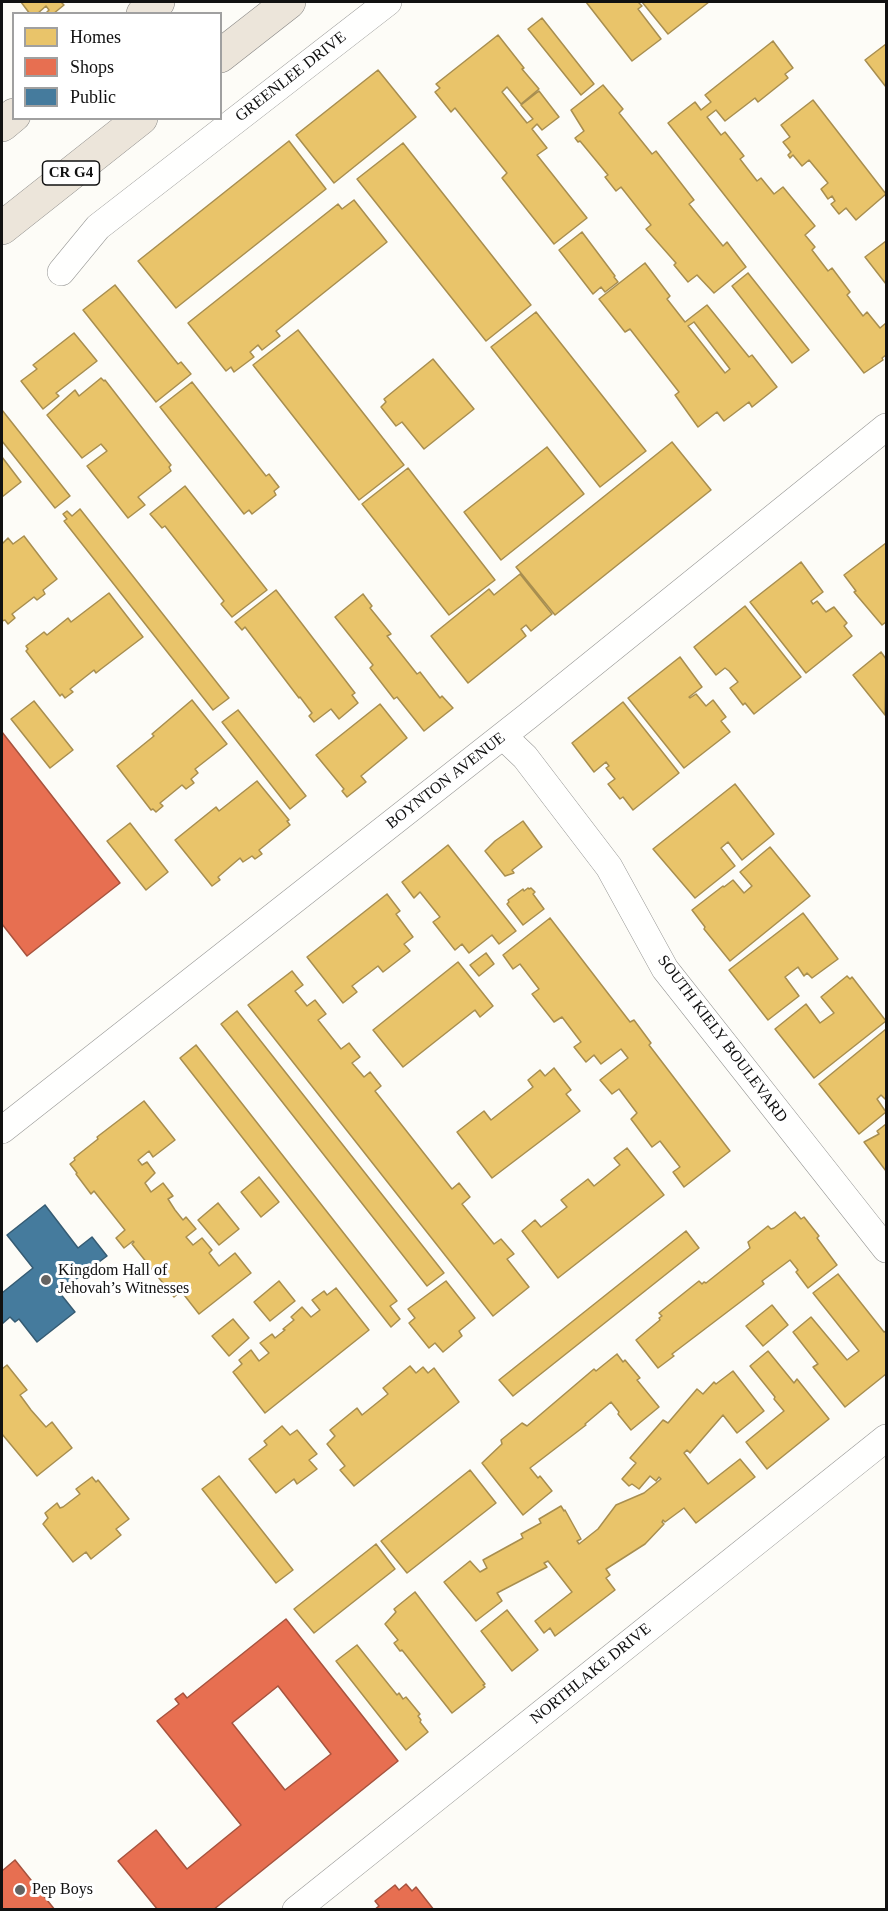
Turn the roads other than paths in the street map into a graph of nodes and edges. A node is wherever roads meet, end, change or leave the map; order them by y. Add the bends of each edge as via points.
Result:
1 (158, 2) edge
2 (289, 2) edge
3 (388, 2) edge
4 (146, 12) edge
5 (222, 54) edge
6 (138, 120) edge
7 (2, 228) edge
8 (61, 272) dead end
9 (886, 427) edge
10 (503, 736) junction
11 (2, 1130) edge
12 (886, 1249) edge
13 (886, 1438) edge
14 (296, 1910) edge

1 - 4 highway
2 - 5 highway
3 - 8 street, GREENLEE DRIVE via 98,227
6 - 7 highway, CR G4
9 - 10 street, BOYNTON AVENUE
10 - 11 street, BOYNTON AVENUE
10 - 12 street, SOUTH KIELY BOULEVARD via 525,758 609,867 665,969
13 - 14 street, NORTHLAKE DRIVE

